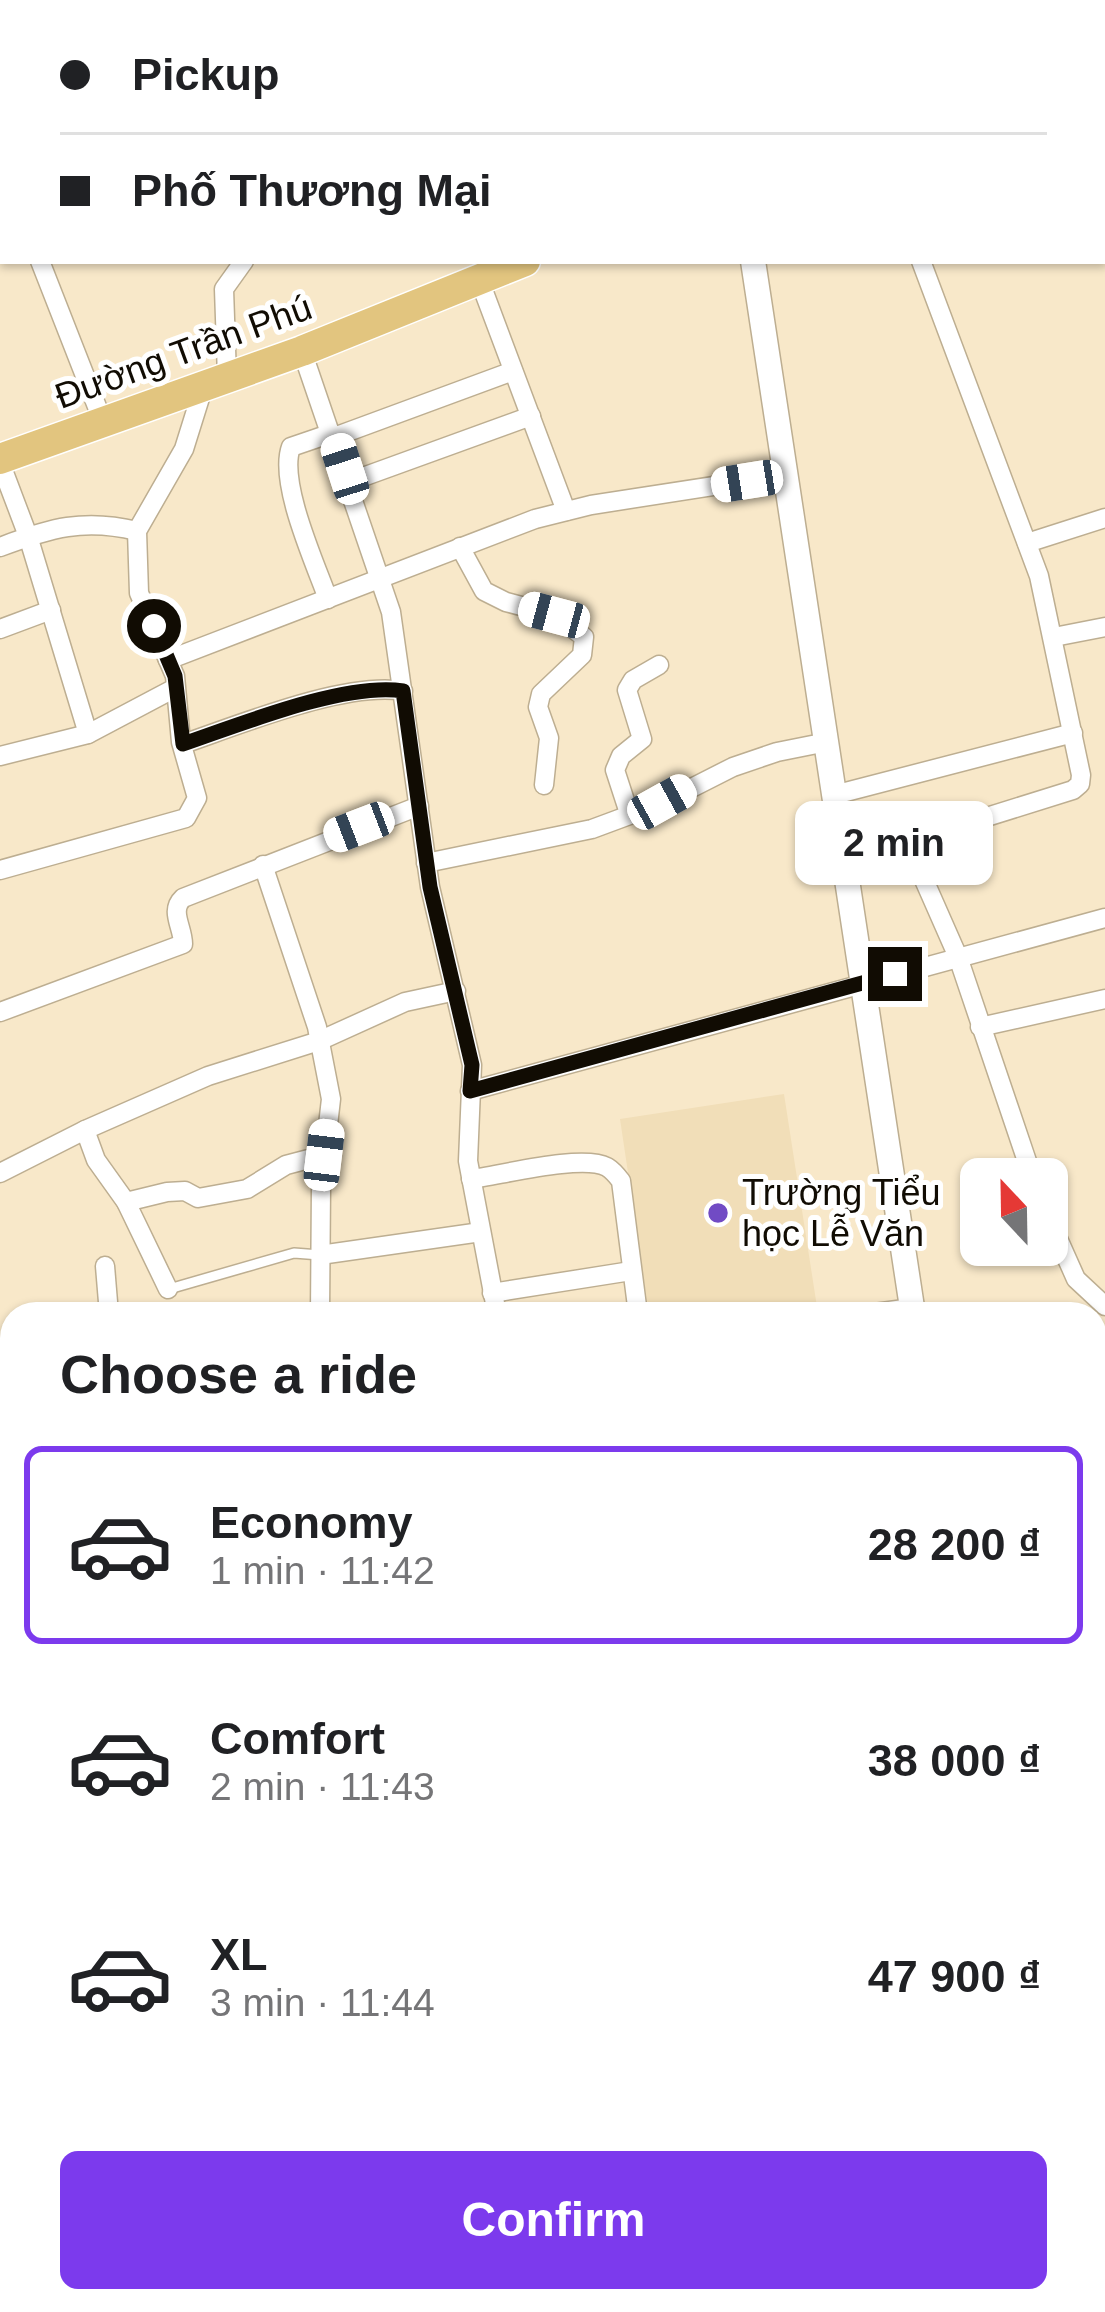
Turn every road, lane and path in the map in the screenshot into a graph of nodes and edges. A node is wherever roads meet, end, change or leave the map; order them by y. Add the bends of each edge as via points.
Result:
1 (41, 264) edge
2 (242, 264) edge
3 (515, 264) edge
4 (753, 264) edge
5 (922, 264) edge
6 (479, 279) junction
7 (302, 351) junction
8 (513, 371) junction
9 (215, 381) junction
10 (531, 416) junction
11 (103, 422) junction
12 (333, 435) junction
13 (0, 460) edge
14 (785, 475) junction
15 (349, 482) junction
16 (566, 511) junction
17 (1105, 518) edge
18 (137, 531) junction
19 (28, 536) junction
20 (1027, 543) junction
21 (0, 547) edge
22 (460, 547) junction
23 (380, 578) junction
24 (328, 599) junction
25 (51, 610) junction
26 (1105, 627) edge
27 (0, 629) edge
28 (1054, 637) junction
29 (169, 660) junction
30 (659, 665) dead end
31 (175, 688) junction
32 (403, 691) junction
33 (1073, 733) junction
34 (88, 734) junction
35 (826, 742) junction
36 (183, 744) junction
37 (0, 756) edge
38 (544, 785) dead end
39 (834, 795) junction
40 (419, 806) junction
41 (629, 813) junction
42 (426, 863) junction
43 (263, 865) junction
44 (0, 869) edge
45 (1105, 918) edge
46 (958, 957) junction
47 (863, 982) junction
48 (456, 991) junction
49 (1105, 999) edge
50 (0, 1012) edge
51 (980, 1027) junction
52 (319, 1041) junction
53 (470, 1091) junction
54 (85, 1130) junction
55 (324, 1155) junction
56 (1026, 1158) edge
57 (0, 1173) edge
58 (471, 1179) junction
59 (126, 1202) junction
60 (481, 1232) junction
61 (320, 1256) junction
62 (1068, 1261) edge
63 (105, 1266) dead end
64 (632, 1271) junction
65 (168, 1289) joint
66 (492, 1293) junction
67 (109, 1302) edge
68 (320, 1302) edge
69 (494, 1302) edge
70 (636, 1302) edge
71 (911, 1302) edge
72 (1101, 1302) edge

1 - 11 street
2 - 9 street via 224,289
3 - 6 main road, Đường Trần Phú
4 - 14 street
5 - 20 street
6 - 7 main road, Đường Trần Phú
6 - 8 street
7 - 9 main road, Đường Trần Phú
7 - 12 street
8 - 10 street
8 - 12 street
9 - 11 main road, Đường Trần Phú
9 - 18 street
10 - 15 street
10 - 16 street
11 - 13 main road, Đường Trần Phú
12 - 15 street
12 - 24 street via 291,447 286,461
13 - 19 street
14 - 16 street
14 - 35 street
15 - 23 street
16 - 22 street
17 - 20 street
18 - 19 street via 100,522
18 - 29 street via 139,593
19 - 21 street
19 - 25 street
20 - 28 street
22 - 23 street
22 - 38 street via 484,591 554,615 584,637 582,655 541,694 549,738
23 - 24 street
23 - 32 street
24 - 29 street
25 - 27 street
25 - 34 street
26 - 28 street
28 - 33 street
29 - 31 street
30 - 41 street via 627,690 642,739 615,770
31 - 34 street
31 - 36 street
32 - 36 street via 347,695
32 - 40 street
33 - 39 street
33 - 46 street via 1081,775 1073,790 910,843
34 - 37 street
35 - 39 street
35 - 41 street via 734,767
36 - 44 street via 197,798 186,818
39 - 47 street
40 - 42 street
40 - 43 street
41 - 42 street via 592,830
42 - 48 street
43 - 50 street via 177,903 184,944
43 - 52 street
45 - 46 street
46 - 47 street
46 - 51 street
47 - 53 street
47 - 71 street
48 - 52 street via 405,1002
48 - 53 street
49 - 51 street
51 - 56 street
52 - 54 street via 208,1076
52 - 55 street via 331,1099
53 - 58 street
54 - 57 street
54 - 59 street
55 - 59 street via 286,1165 247,1189
55 - 61 street
58 - 60 street
58 - 64 street via 606,1166 621,1181
59 - 65 street
60 - 61 street
60 - 66 street
61 - 65 lane via 294,1253
61 - 68 street
62 - 72 street
63 - 67 street
64 - 66 street
64 - 70 street
66 - 69 street

